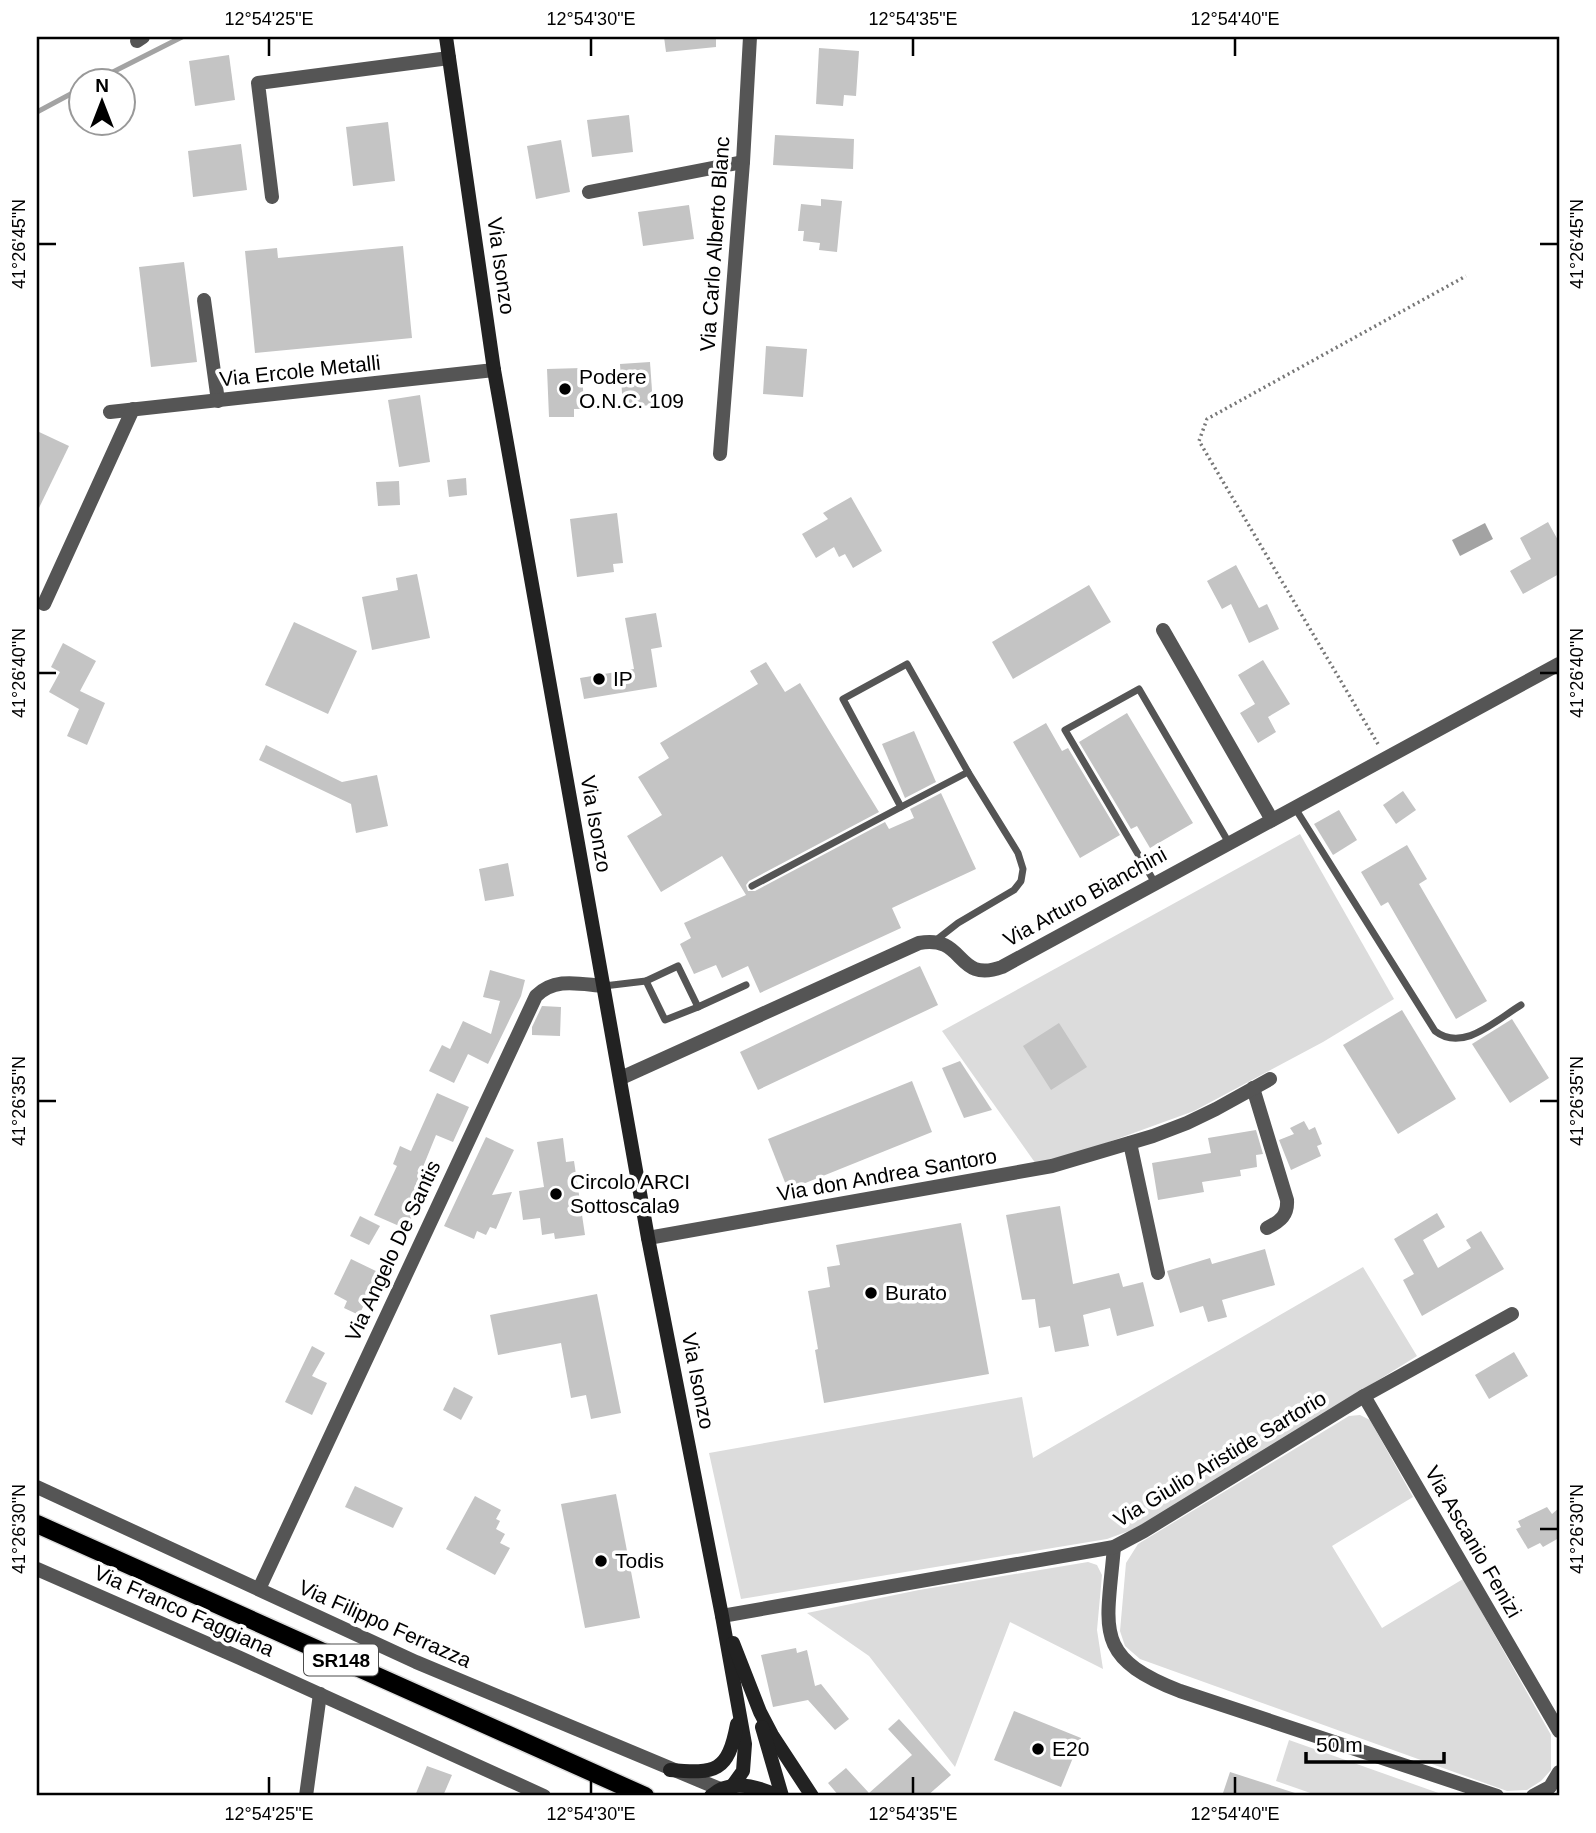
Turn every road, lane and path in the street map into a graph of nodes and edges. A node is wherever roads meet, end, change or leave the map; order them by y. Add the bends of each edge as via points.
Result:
1 (446, 37) edge
2 (750, 37) edge
3 (449, 58) junction
4 (743, 162) junction
5 (589, 191) dead end
6 (272, 197) dead end
7 (1466, 276) dead end
8 (204, 300) dead end
9 (494, 370) junction
10 (218, 401) junction
11 (133, 410) junction
12 (110, 412) dead end
13 (720, 454) dead end
14 (44, 604) dead end
15 (1163, 629) dead end
16 (1559, 664) edge
17 (1386, 758) junction
18 (968, 772) junction
19 (901, 807) junction
20 (1295, 807) junction
21 (1272, 820) junction
22 (1229, 843) junction
23 (1155, 883) junction
24 (752, 886) dead end
25 (934, 942) junction
26 (646, 981) junction
27 (746, 985) dead end
28 (604, 986) junction
29 (1521, 1005) dead end
30 (698, 1007) junction
31 (621, 1078) junction
32 (1270, 1079) dead end
33 (1253, 1088) junction
34 (1130, 1143) junction
35 (1267, 1227) dead end
36 (648, 1238) junction
37 (1158, 1273) dead end
38 (1512, 1314) dead end
39 (1364, 1396) junction
40 (37, 1487) edge
41 (37, 1524) edge
42 (1114, 1547) junction
43 (37, 1569) edge
44 (259, 1589) junction
45 (722, 1616) junction
46 (320, 1694) junction
47 (1546, 1708) junction
48 (760, 1712) junction
49 (739, 1716) junction
50 (1559, 1731) edge
51 (1559, 1745) edge
52 (670, 1770) junction
53 (1559, 1772) edge
54 (721, 1790) edge
55 (306, 1796) edge
56 (544, 1796) edge
57 (645, 1796) edge
58 (780, 1796) edge
59 (812, 1796) edge
60 (1497, 1796) edge
61 (1533, 1796) edge

1 - 3 main road, Via Isonzo
2 - 4 street, Via Carlo Alberto Blanc
3 - 6 street via 258,83
3 - 9 main road, Via Isonzo
4 - 5 street
4 - 13 street, Via Carlo Alberto Blanc
7 - 17 path via 1207,419 1199,441
8 - 10 street
9 - 10 street, Via Ercole Metalli
9 - 28 main road, Via Isonzo
10 - 11 street, Via Ercole Metalli
11 - 12 street, Via Ercole Metalli
11 - 14 street
15 - 21 street
16 - 17 street, Via Arturo Bianchini
17 - 20 street, Via Arturo Bianchini
18 - 19 lane
18 - 19 lane via 907,664 844,699
18 - 25 lane via 1018,853 1023,876 1007,895
19 - 24 lane
20 - 21 street, Via Arturo Bianchini
20 - 29 lane via 1435,1031 1447,1039 1464,1038
21 - 22 street, Via Arturo Bianchini
22 - 23 street, Via Arturo Bianchini
22 - 23 lane via 1139,689 1065,730
23 - 25 street, Via Arturo Bianchini via 996,969 971,967 948,945
25 - 31 street via 909,947
26 - 28 lane
26 - 30 lane via 665,1020
26 - 30 lane via 678,966
27 - 30 lane
28 - 31 main road, Via Isonzo
28 - 44 street, Via Angelo De Santis via 558,983 536,996
31 - 36 main road, Via Isonzo
32 - 33 street, Via don Andrea Santoro
33 - 34 street, Via don Andrea Santoro via 1187,1123
33 - 35 street via 1287,1200 1282,1219
34 - 36 street, Via don Andrea Santoro via 1027,1172
34 - 37 street
36 - 45 main road, Via Isonzo
38 - 39 street, Via Giulio Aristide Sartorio
39 - 42 street, Via Giulio Aristide Sartorio
39 - 47 street, Via Ascanio Fenizi
40 - 44 street, Via Filippo Ferrazza
41 - 57 main road, SR148
42 - 45 street, Via Giulio Aristide Sartorio
42 - 60 street via 1111,1636 1118,1654 1138,1672 1180,1691
43 - 46 street, Via Franco Faggiana
44 - 52 street, Via Filippo Ferrazza via 416,1662
45 - 48 main road
45 - 49 main road
46 - 55 street
46 - 56 street, Via Franco Faggiana
47 - 50 street, Via Ascanio Fenizi
47 - 51 street, Via Ascanio Fenizi
48 - 58 main road
48 - 59 main road
49 - 52 main road via 733,1748 723,1762 703,1771
49 - 54 main road via 745,1763 739,1779
52 - 54 street, Via Filippo Ferrazza
53 - 61 street via 1550,1787
54 - 58 main road via 756,1787

